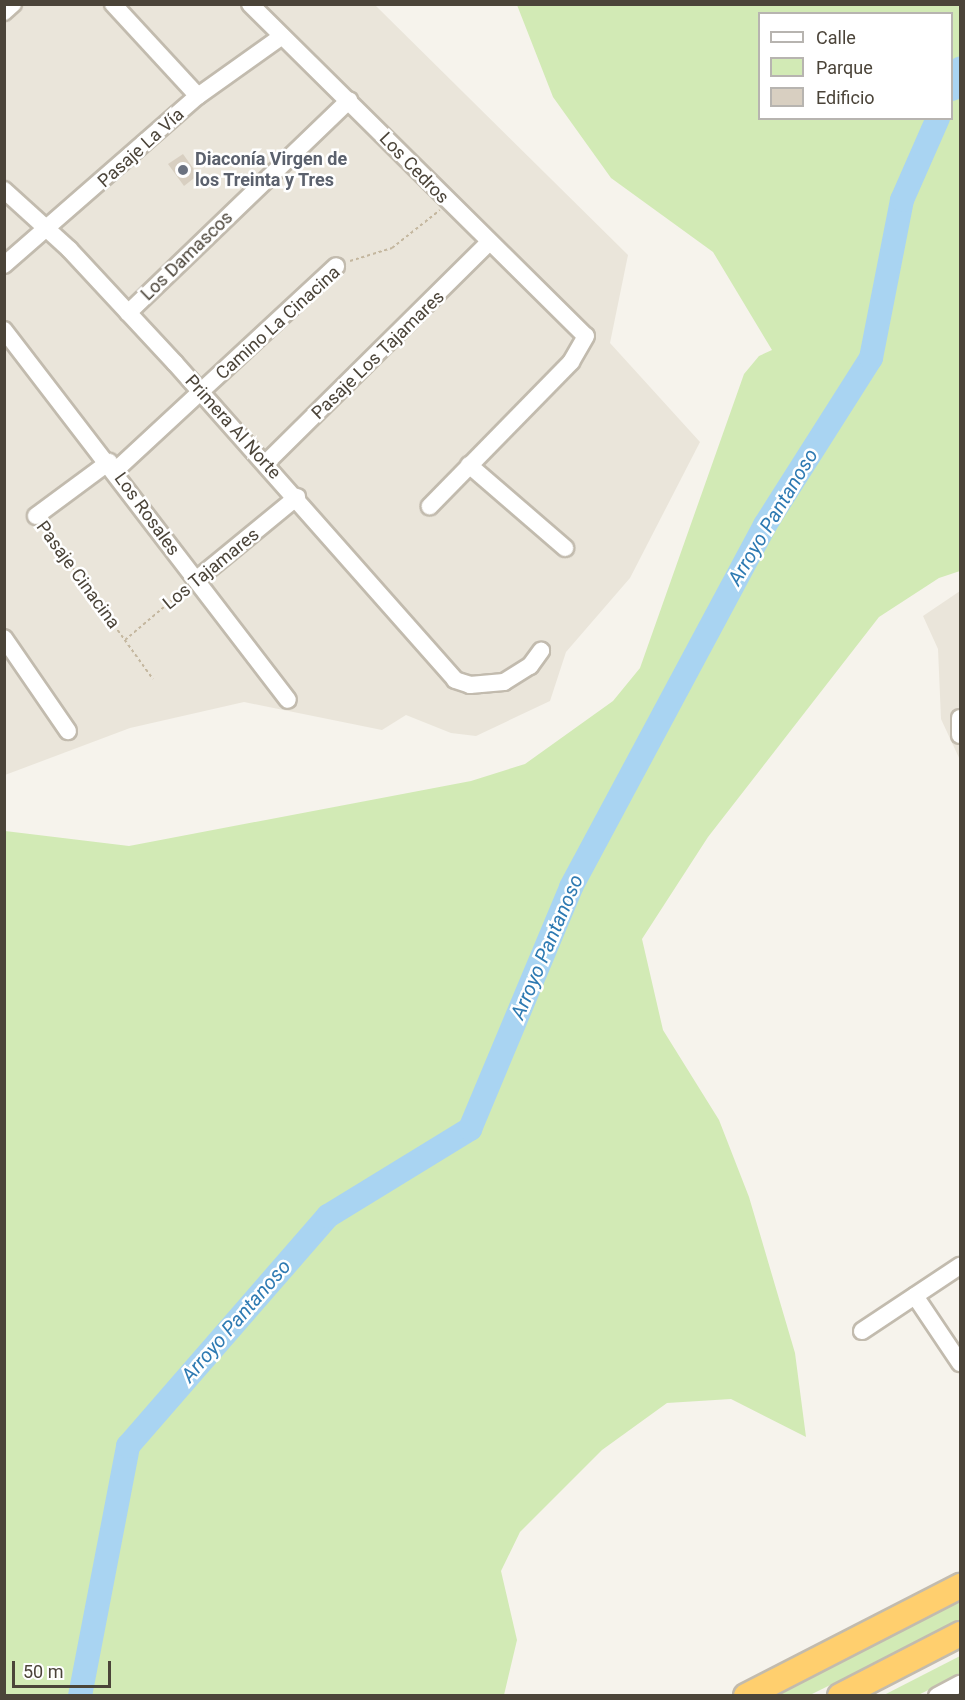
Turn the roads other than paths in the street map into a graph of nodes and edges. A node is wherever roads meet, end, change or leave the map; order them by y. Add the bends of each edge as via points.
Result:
1 (13, 4) edge
2 (113, 4) edge
3 (250, 4) edge
4 (4, 12) edge
5 (282, 36) junction
6 (198, 96) junction
7 (350, 100) junction
8 (4, 190) edge
9 (49, 231) junction
10 (487, 244) junction
11 (4, 265) edge
12 (336, 266) road end
13 (129, 313) junction
14 (4, 330) edge
15 (201, 392) junction
16 (266, 463) junction
17 (469, 465) junction
18 (112, 466) junction
19 (297, 497) junction
20 (430, 506) dead end
21 (36, 516) road end
22 (565, 548) dead end
23 (196, 580) junction
24 (4, 638) edge
25 (541, 651) dead end
26 (288, 700) dead end
27 (960, 718) edge
28 (68, 731) dead end
29 (960, 735) edge
30 (960, 1266) edge
31 (915, 1296) junction
32 (862, 1331) dead end
33 (960, 1363) edge
34 (960, 1586) edge
35 (960, 1634) edge
36 (960, 1684) edge
37 (746, 1695) edge
38 (840, 1695) edge
39 (937, 1695) edge

1 - 4 street
2 - 6 street
3 - 5 street, Los Cedros
5 - 6 street, Pasaje La Vía
5 - 7 street, Los Cedros
6 - 9 street, Pasaje La Vía
7 - 10 street, Los Cedros
7 - 13 street, Los Damascos
8 - 9 street, Primera Al Norte
9 - 11 street, Pasaje La Vía
9 - 13 street, Primera Al Norte
10 - 16 street, Pasaje Los Tajamares
10 - 17 street, Los Cedros via 582,329 585,344 572,362
12 - 15 street, Camino La Cinacina
13 - 15 street, Primera Al Norte
14 - 18 street, Los Rosales
15 - 16 street, Primera Al Norte
15 - 18 street, Pasaje Cinacina
16 - 19 street, Primera Al Norte
17 - 20 street
17 - 22 street
18 - 21 street, Pasaje Cinacina
18 - 23 street, Los Rosales
19 - 23 street, Los Tajamares
19 - 25 street, Primera Al Norte via 449,675 461,684 504,682 530,666
23 - 26 street, Los Rosales
24 - 28 street
27 - 29 street
30 - 31 street
31 - 32 street
31 - 33 street
34 - 37 highway
35 - 38 highway
36 - 39 street

